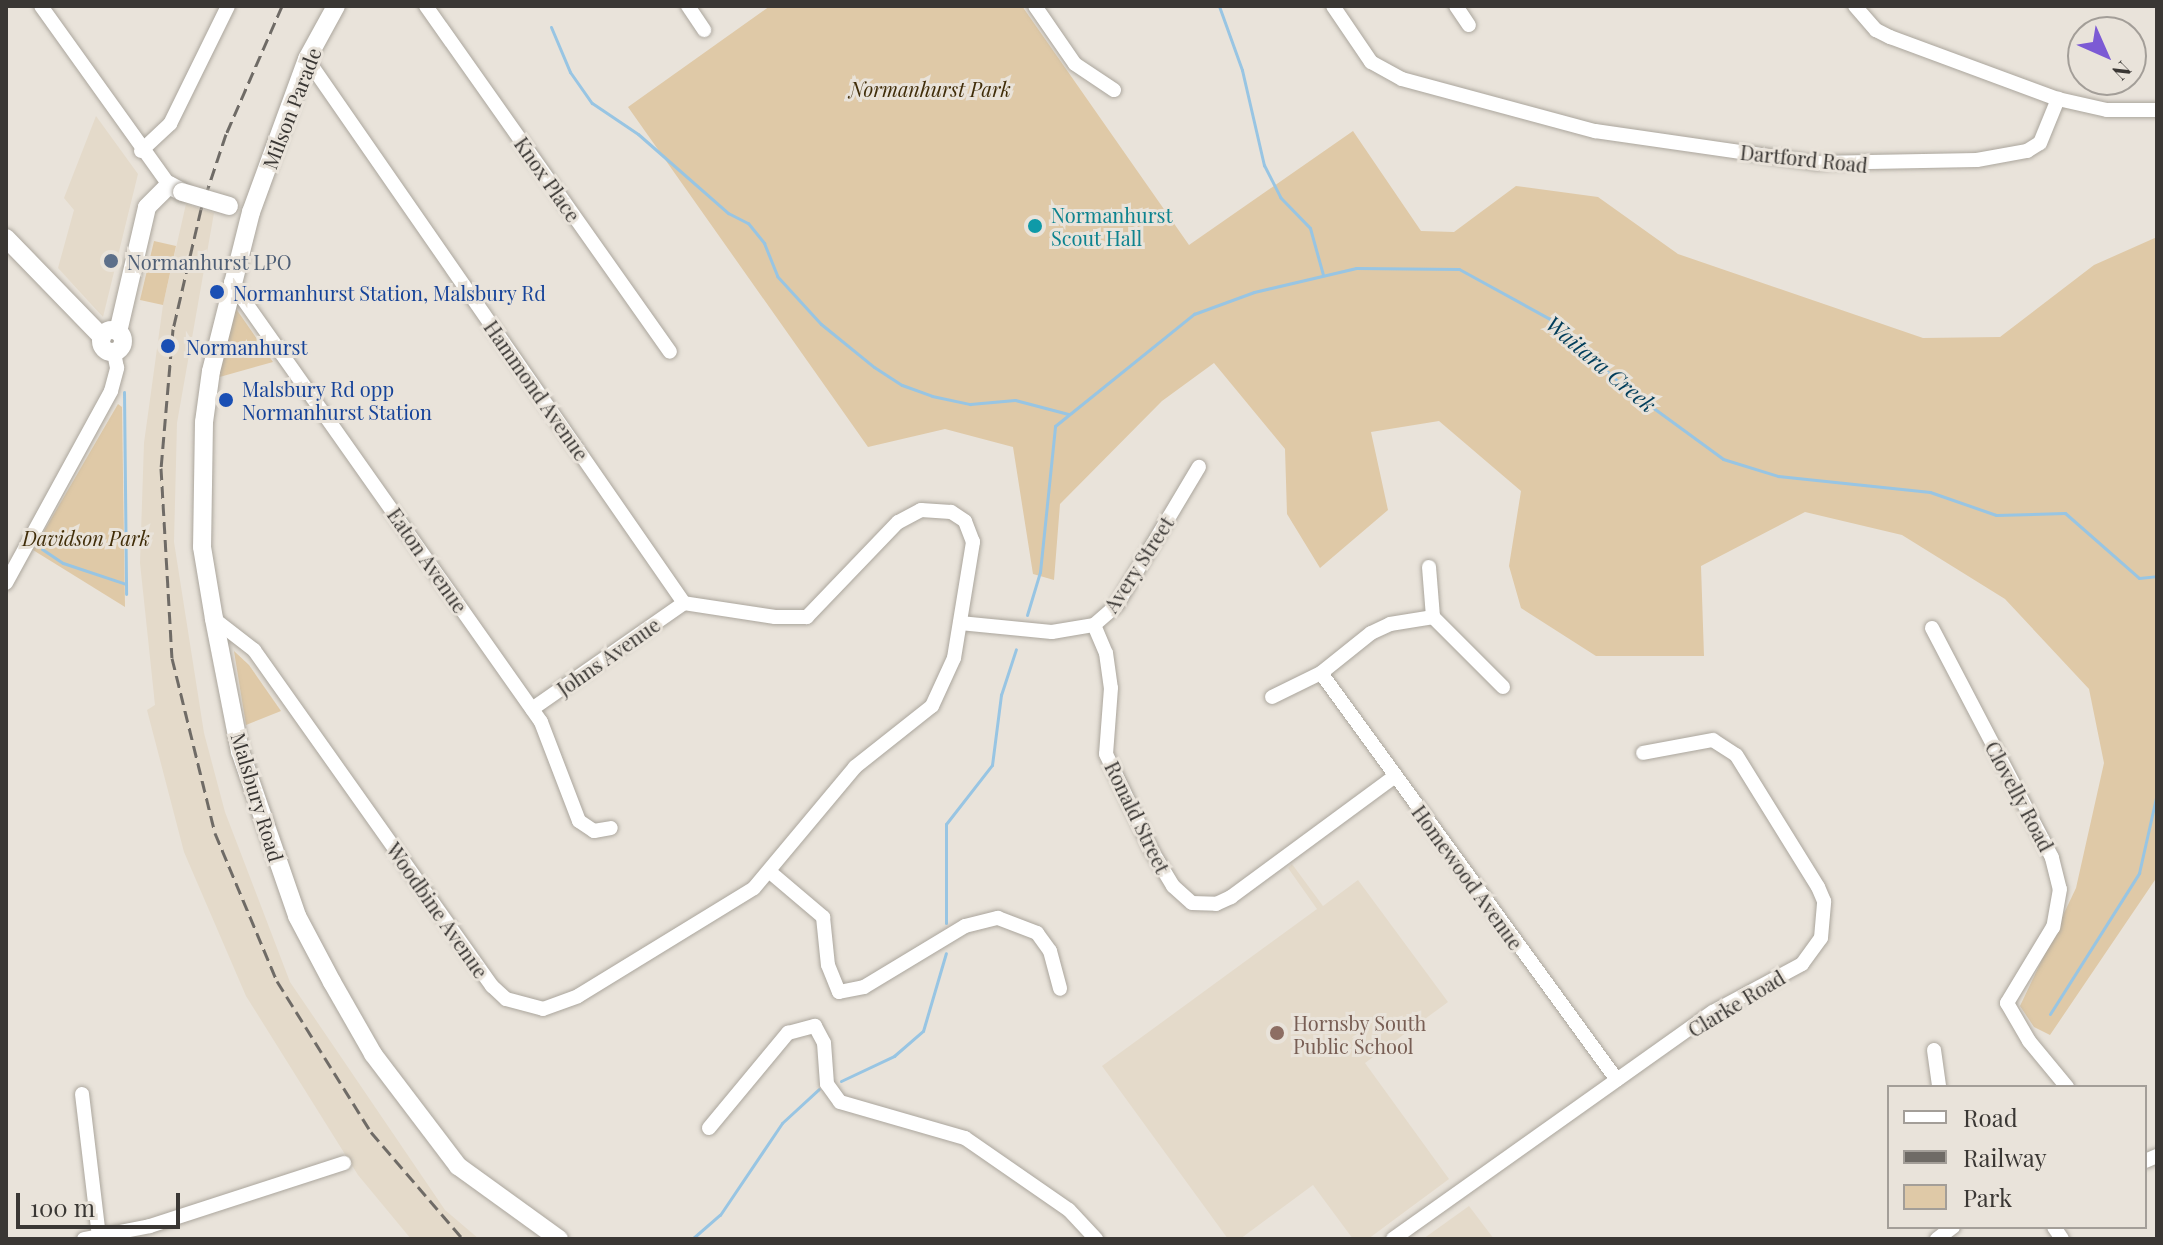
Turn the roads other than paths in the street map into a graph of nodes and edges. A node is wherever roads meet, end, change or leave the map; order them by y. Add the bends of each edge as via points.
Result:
1 (41, 6) edge
2 (228, 6) edge
3 (336, 6) edge
4 (426, 6) edge
5 (688, 6) edge
6 (1035, 6) edge
7 (1333, 6) edge
8 (1456, 6) edge
9 (1855, 6) edge
10 (1469, 25) dead end
11 (704, 30) dead end
12 (307, 59) junction
13 (1114, 90) dead end
14 (2058, 99) junction
15 (2157, 110) edge
16 (141, 151) junction
17 (175, 189) junction
18 (251, 212) junction
19 (6, 238) edge
20 (231, 282) junction
21 (110, 334) junction
22 (670, 352) dead end
23 (114, 353) joint
24 (1199, 467) dead end
25 (1429, 567) dead end
26 (6, 583) edge
27 (684, 603) junction
28 (1433, 617) junction
29 (214, 619) junction
30 (960, 623) junction
31 (1094, 625) junction
32 (1932, 628) dead end
33 (1321, 673) junction
34 (1503, 687) dead end
35 (1272, 697) dead end
36 (532, 709) junction
37 (1643, 753) dead end
38 (1395, 776) junction
39 (611, 828) dead end
40 (770, 872) junction
41 (1060, 989) dead end
42 (1934, 1050) dead end
43 (1617, 1080) junction
44 (1939, 1085) edge
45 (2065, 1085) edge
46 (82, 1094) dead end
47 (709, 1128) dead end
48 (344, 1163) dead end
49 (116, 1236) edge
50 (99, 1237) junction
51 (84, 1239) edge
52 (559, 1239) edge
53 (1096, 1239) edge
54 (1393, 1239) edge

1 - 16 street
2 - 16 street via 170,124
3 - 12 street, Milson Parade
4 - 22 street, Knox Place
5 - 11 street
6 - 13 street via 1075,64
7 - 14 street, Dartford Road via 1371,62 1402,79 1595,131 1816,163 1977,160 2027,151 2040,143
8 - 10 street
9 - 14 street via 1876,30 1890,37
12 - 18 street, Milson Parade
12 - 27 street, Hammond Avenue
14 - 15 street via 2107,110
16 - 17 street
17 - 18 street, bridge
17 - 21 street via 144,213
18 - 20 street, Malsbury Road
19 - 21 street
20 - 29 street, Malsbury Road via 204,422 202,547
20 - 36 street, Eaton Avenue
21 - 23 street via 123,344
23 - 26 street via 116,379 105,404
24 - 31 street, Avery Street via 1116,606
25 - 28 street
27 - 30 street, Woodbine Avenue via 807,617 898,522 921,510 951,512 965,521 973,542
27 - 36 street, Johns Avenue
28 - 33 street via 1371,633
28 - 34 street
29 - 40 street, Woodbine Avenue via 254,650 506,999 543,1009 558,1007 754,888
29 - 52 street, Malsbury Road via 240,751 297,916 332,982 373,1054 458,1166
30 - 31 street, Avery Street via 1052,632 1077,632
30 - 40 street, Woodbine Avenue via 945,686 932,706 855,767
31 - 38 street, Ronald Street via 1106,653 1111,688 1106,754 1173,886 1192,903 1216,904
32 - 45 street, Clovelly Road via 2052,858 2060,889 2053,927 2007,1003 2029,1041
33 - 35 street
33 - 38 street, Homewood Avenue
36 - 39 street, Eaton Avenue via 553,745 563,788 579,821 594,831
37 - 43 street, Clarke Road via 1713,740 1736,755 1818,887 1825,922 1815,950 1802,964 1713,1012
38 - 43 street, Homewood Avenue
40 - 41 street via 823,917 832,984 839,992 864,987 965,926 998,918 1037,933 1050,951
42 - 44 street
43 - 54 street, Clarke Road
46 - 50 street
47 - 53 street via 788,1033 815,1026 824,1043 827,1084 840,1102 965,1138 1069,1210
48 - 49 street
49 - 50 street
50 - 51 street

